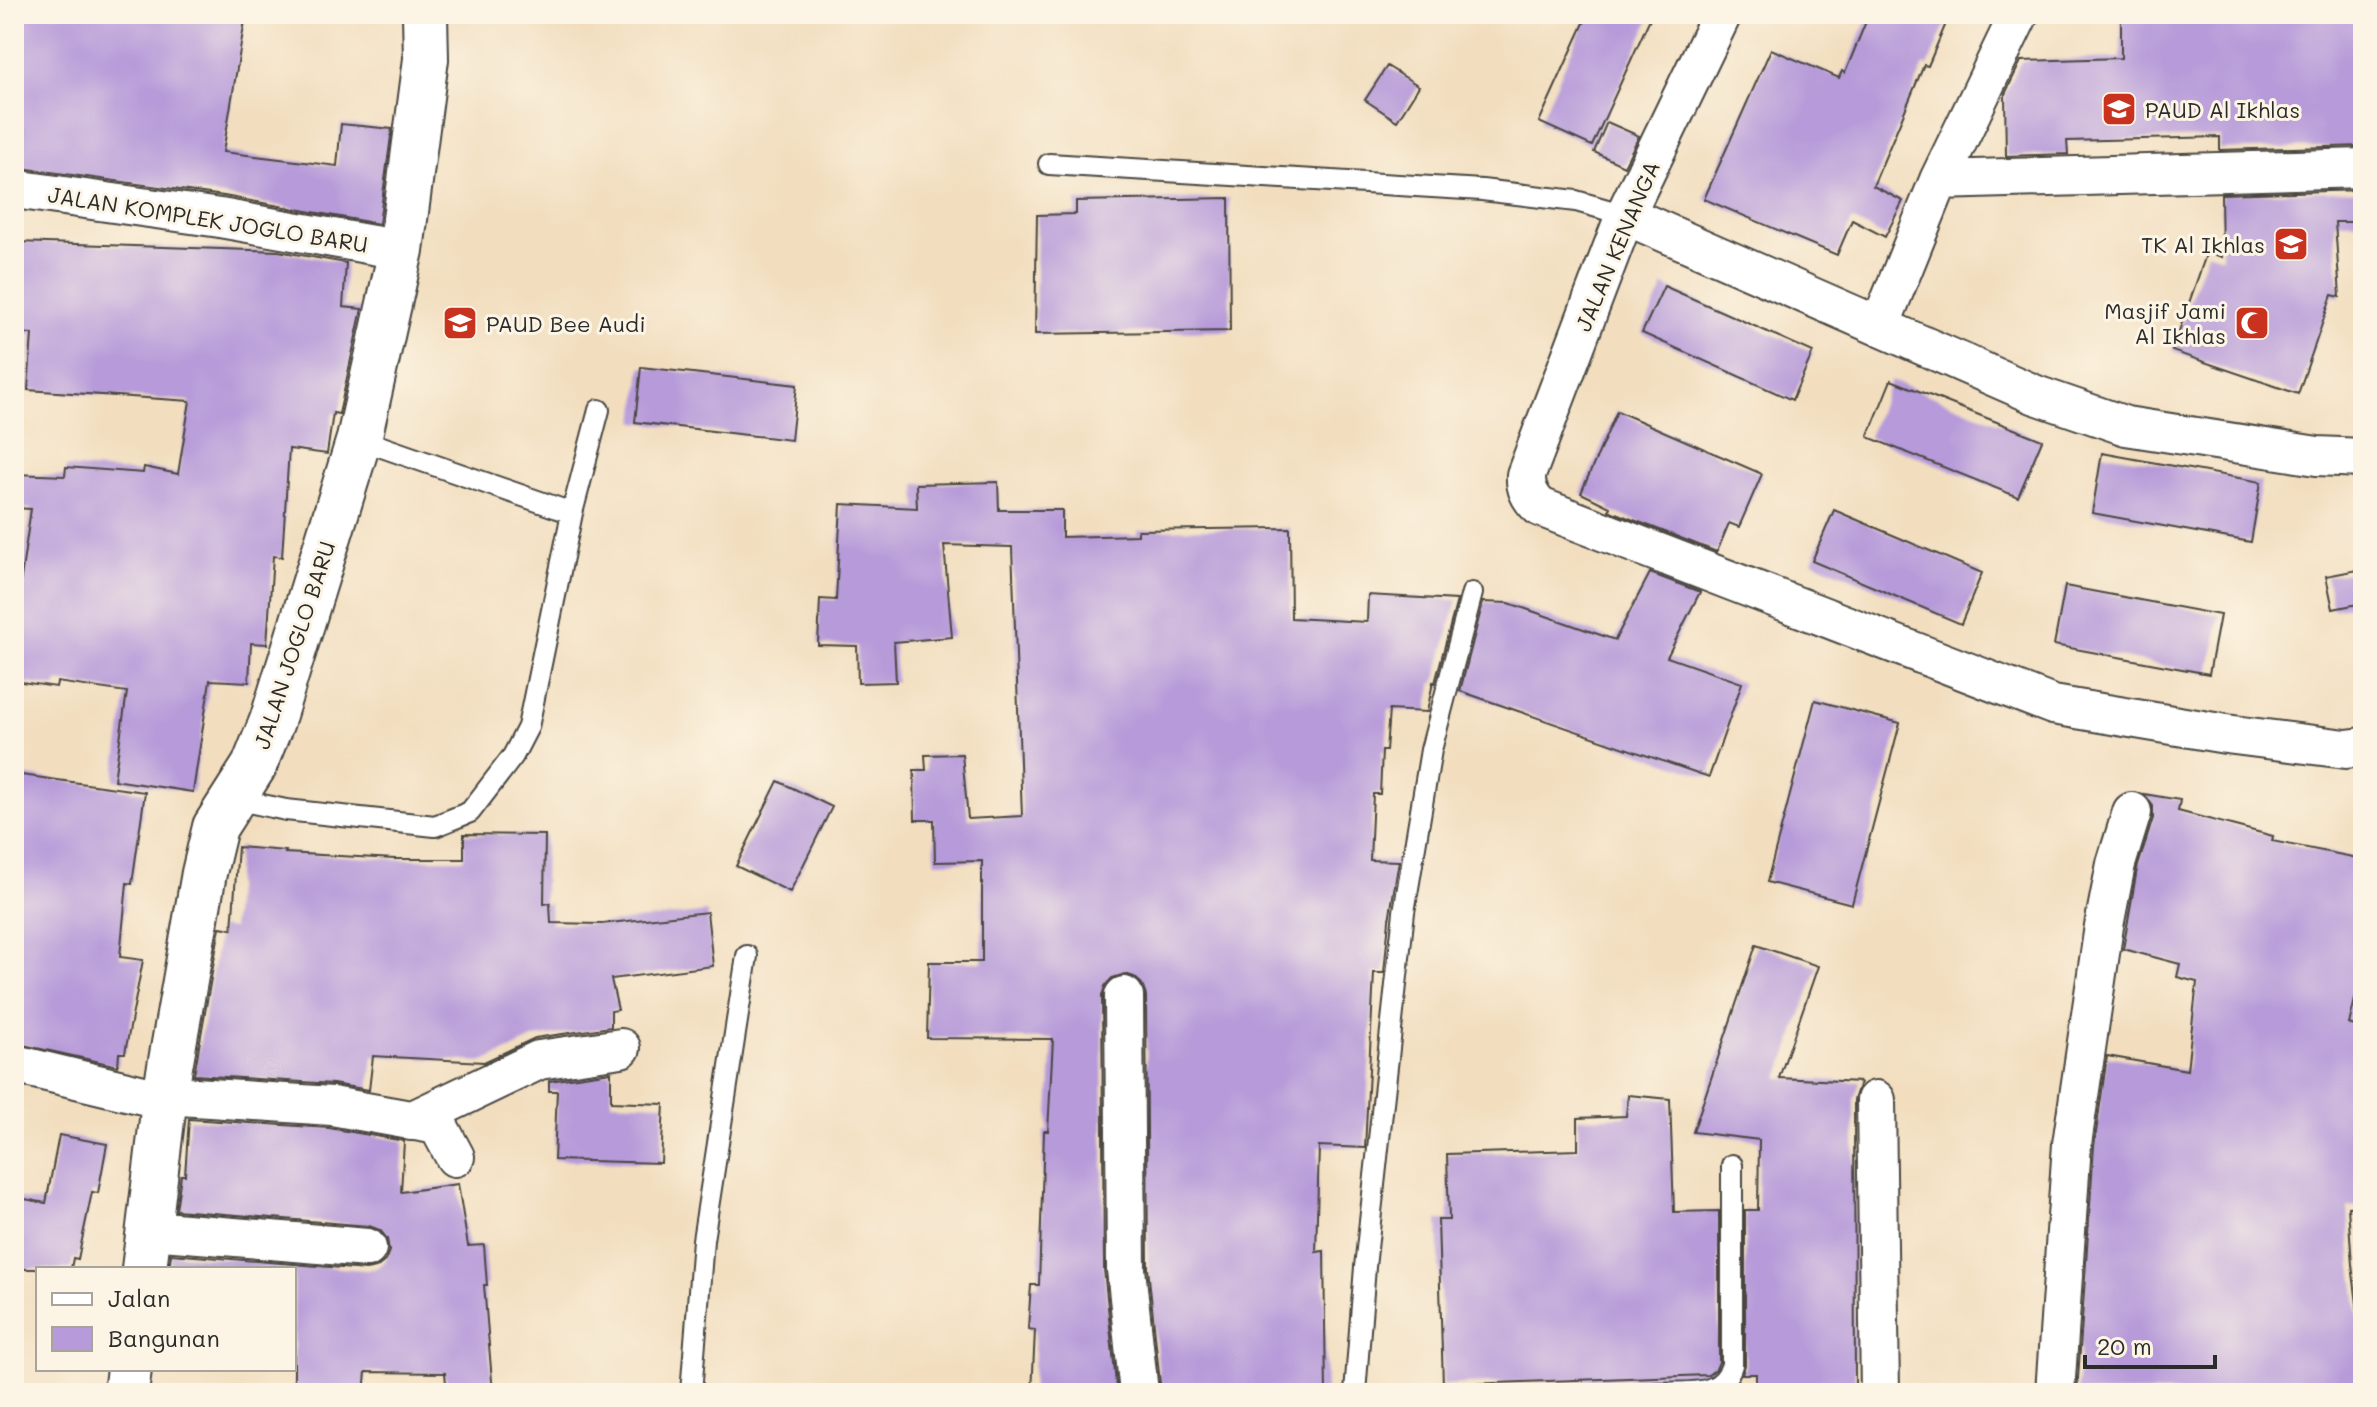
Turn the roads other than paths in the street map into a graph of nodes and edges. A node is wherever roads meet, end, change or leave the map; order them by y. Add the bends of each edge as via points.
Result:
1 (425, 14) edge
2 (1722, 14) edge
3 (2019, 14) edge
4 (1049, 164) dead end
5 (2363, 168) edge
6 (1939, 180) junction
7 (14, 189) edge
8 (1625, 215) junction
9 (401, 250) junction
10 (1880, 326) junction
11 (599, 410) dead end
12 (359, 439) junction
13 (2363, 458) edge
14 (572, 513) junction
15 (1472, 593) dead end
16 (2363, 747) edge
17 (234, 799) junction
18 (2132, 812) dead end
19 (747, 956) dead end
20 (1124, 996) dead end
21 (621, 1048) dead end
22 (14, 1064) edge
23 (164, 1098) junction
24 (1876, 1100) dead end
25 (411, 1121) junction
26 (455, 1157) dead end
27 (1732, 1165) dead end
28 (367, 1248) dead end
29 (147, 1250) edge
30 (129, 1371) edge
31 (126, 1393) edge
32 (691, 1393) edge
33 (1139, 1393) edge
34 (1355, 1393) edge
35 (1657, 1393) edge
36 (1880, 1393) edge
37 (2055, 1393) edge

1 - 9 street, JALAN JOGLO BARU via 426,59
2 - 8 street, JALAN KENANGA
3 - 6 street
4 - 8 lane via 1482,190 1576,201
5 - 6 street
6 - 10 street
7 - 9 street, JALAN KOMPLEK JOGLO BARU
8 - 10 street
8 - 16 street, JALAN KENANGA via 1526,475 1529,493 1540,507 2053,705 2226,734
9 - 12 street, JALAN JOGLO BARU
10 - 13 street via 2036,395 2126,426 2317,456
11 - 14 lane
12 - 14 lane
12 - 17 street, JALAN JOGLO BARU via 272,721
14 - 17 lane via 528,727 470,812 435,826
15 - 34 lane via 1431,750 1404,912
17 - 23 street, JALAN JOGLO BARU via 215,827 204,873
18 - 37 street via 2104,926 2072,1144
19 - 32 lane via 703,1240
20 - 33 street via 1126,1269
21 - 25 street via 539,1060
22 - 23 street
23 - 25 street via 332,1106
23 - 29 street, JALAN JOGLO BARU
24 - 36 street
25 - 26 street via 438,1125
27 - 35 lane via 1732,1365 1727,1379 1715,1389
28 - 29 street
30 - 31 street

